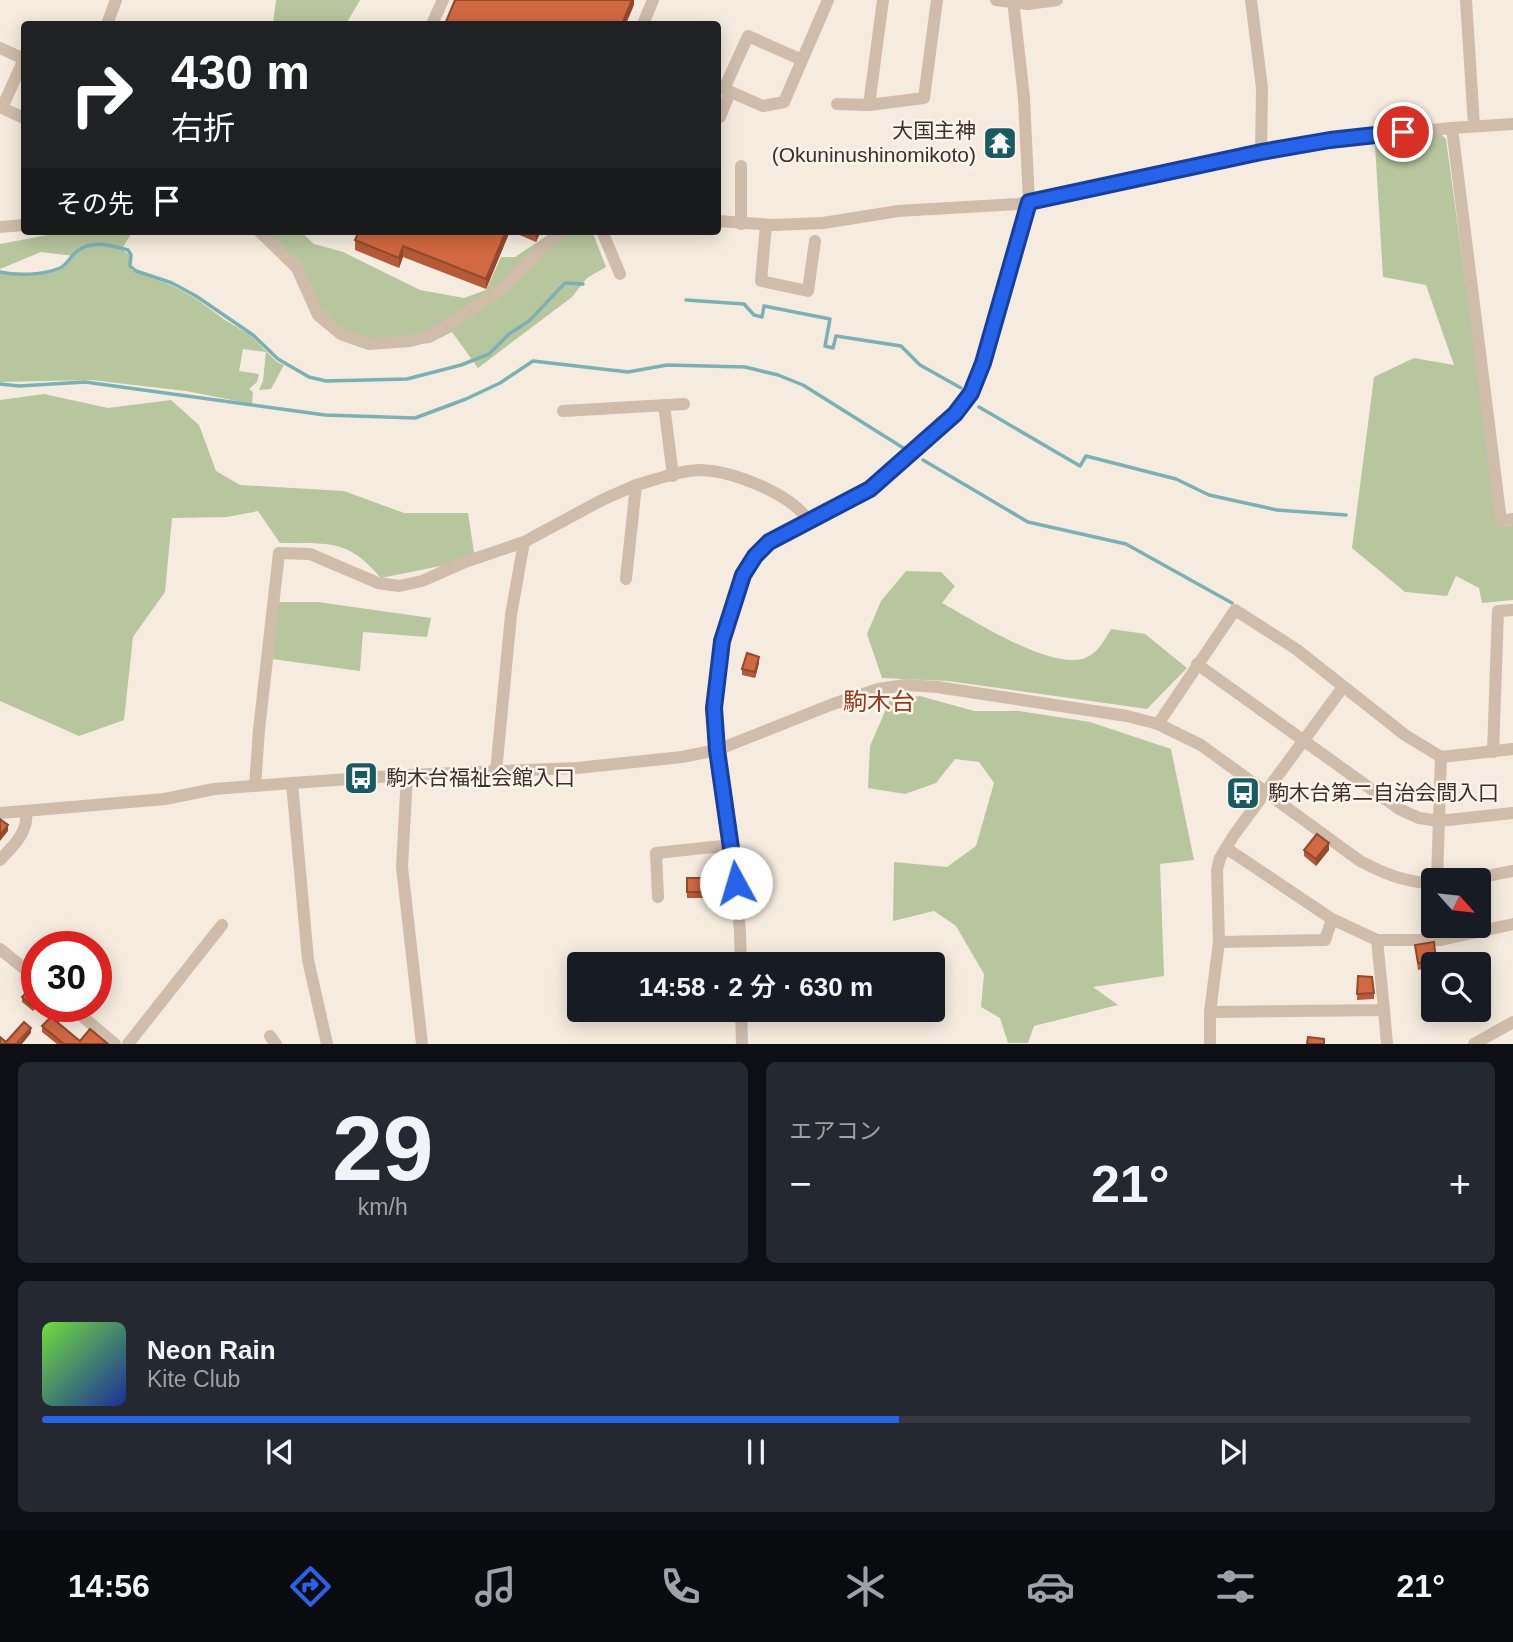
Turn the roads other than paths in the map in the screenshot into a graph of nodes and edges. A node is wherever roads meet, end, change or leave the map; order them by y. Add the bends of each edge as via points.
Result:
1 (116, 0) edge
2 (443, 0) edge
3 (653, 0) edge
4 (828, 0) edge
5 (883, 0) edge
6 (937, 0) edge
7 (996, 0) edge
8 (1057, 0) edge
9 (1251, 0) edge
10 (1466, 0) edge
11 (1013, 2) edge
12 (108, 21) edge
13 (433, 21) edge
14 (644, 21) edge
15 (0, 48) edge
16 (21, 58) edge
17 (802, 60) junction
18 (21, 65) edge
19 (730, 92) junction
20 (837, 104) dead end
21 (869, 106) junction
22 (1, 108) edge
23 (721, 114) edge
24 (21, 117) edge
25 (1513, 124) edge
26 (1475, 126) junction
27 (1452, 128) junction
28 (1261, 152) junction
29 (741, 166) dead end
30 (1029, 202) junction
31 (721, 221) edge
32 (741, 224) junction
33 (21, 225) edge
34 (766, 225) junction
35 (0, 227) edge
36 (263, 235) edge
37 (559, 235) edge
38 (605, 235) edge
39 (815, 241) dead end
40 (620, 274) dead end
41 (684, 404) dead end
42 (664, 405) junction
43 (563, 411) dead end
44 (673, 476) junction
45 (636, 485) junction
46 (1513, 519) edge
47 (810, 523) junction
48 (524, 542) junction
49 (626, 579) dead end
50 (1513, 610) edge
51 (1197, 664) junction
52 (1343, 687) junction
53 (1158, 724) junction
54 (1303, 740) junction
55 (1513, 749) edge
56 (717, 750) junction
57 (1493, 752) junction
58 (1441, 757) junction
59 (496, 772) junction
60 (407, 775) junction
61 (292, 783) junction
62 (255, 786) junction
63 (1265, 794) junction
64 (26, 811) junction
65 (1513, 813) edge
66 (0, 814) edge
67 (1439, 821) junction
68 (732, 845) junction
69 (1226, 848) junction
70 (0, 860) edge
71 (1437, 868) edge
72 (1513, 872) edge
73 (1491, 876) edge
74 (1421, 883) edge
75 (658, 897) dead end
76 (1332, 919) junction
77 (1513, 924) edge
78 (222, 925) dead end
79 (1377, 940) junction
80 (1436, 940) joint
81 (1219, 942) junction
82 (0, 949) edge
83 (741, 952) edge
84 (21, 966) edge
85 (1384, 1010) junction
86 (1210, 1012) junction
87 (89, 1022) edge
88 (741, 1022) edge
89 (1513, 1022) edge
90 (115, 1044) edge
91 (128, 1044) edge
92 (327, 1044) edge
93 (422, 1044) edge
94 (742, 1044) edge
95 (1210, 1044) edge
96 (1387, 1044) edge
97 (1474, 1044) edge

1 - 12 street
2 - 13 street
3 - 14 street
4 - 17 street
5 - 21 street
6 - 21 street via 924,98
7 - 11 street
8 - 11 street
9 - 28 street via 1262,88
10 - 26 street
11 - 30 street
15 - 16 street
17 - 19 street via 784,102 763,106
17 - 19 street via 748,36 724,89
18 - 22 street
19 - 23 street
20 - 21 street
22 - 24 street
25 - 26 street
26 - 27 street
27 - 28 street
27 - 46 street via 1501,521
28 - 30 street
29 - 32 street
30 - 34 street
30 - 47 street via 971,393 955,414 870,489
31 - 32 street
32 - 34 street
33 - 35 street
34 - 39 street via 761,281 808,290
36 - 37 street via 297,268 318,315 341,334 369,344 394,344 432,335 502,289
38 - 40 street
41 - 42 street
42 - 43 street
42 - 44 street
44 - 45 street
44 - 47 street via 699,470 747,481 804,512
45 - 48 street
45 - 49 street
47 - 56 street via 769,542 743,575 719,661 714,708
48 - 59 street via 511,615
48 - 62 street via 399,586 378,583 310,554 279,553
50 - 57 street via 1499,611
51 - 52 street via 1235,610 1296,649
51 - 53 street
51 - 54 street
52 - 54 street
52 - 58 street
53 - 56 street via 1114,713 906,685 833,704
53 - 63 street via 1201,745
54 - 63 street
54 - 67 street via 1385,801 1419,818
55 - 57 street
56 - 59 street via 669,759
56 - 68 street
57 - 58 street
58 - 67 street
59 - 60 street
60 - 61 street
60 - 93 street via 402,867
61 - 62 street
61 - 92 street via 308,960
62 - 64 street
63 - 69 street
63 - 74 street via 1360,861 1387,875
64 - 66 street
64 - 70 street via 21,835
65 - 67 street
67 - 71 street
68 - 75 street via 656,853
68 - 83 street
69 - 76 street
69 - 81 street via 1217,870
72 - 73 street
76 - 79 street
76 - 81 street via 1325,940
77 - 80 street
78 - 91 street
79 - 80 street
79 - 85 street
81 - 86 street
82 - 84 street
85 - 86 street
85 - 96 street
86 - 95 street
87 - 90 street
88 - 94 street
89 - 97 street

